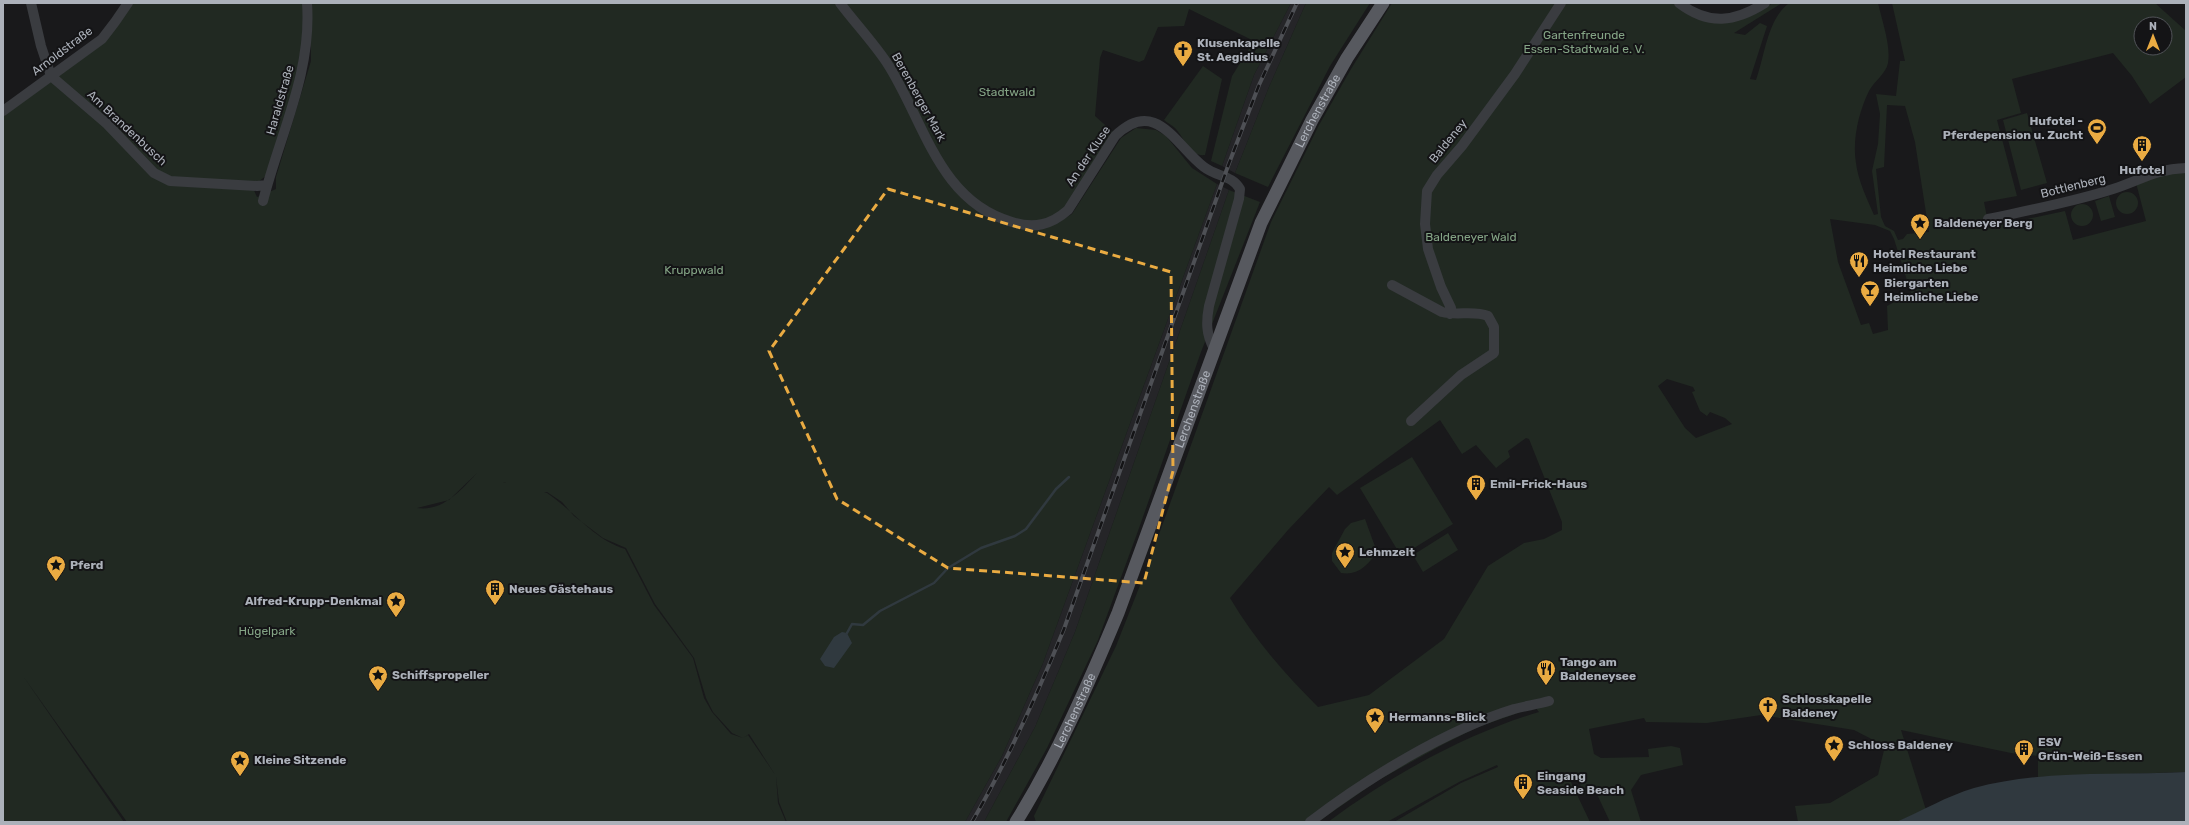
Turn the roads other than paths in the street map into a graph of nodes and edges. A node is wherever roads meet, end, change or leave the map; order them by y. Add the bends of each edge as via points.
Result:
1 (31, 3) edge
2 (128, 3) edge
3 (308, 3) edge
4 (840, 3) edge
5 (1383, 3) edge
6 (1561, 3) edge
7 (1679, 3) edge
8 (1765, 3) edge
9 (51, 76) junction
10 (3, 111) edge
11 (2186, 168) edge
12 (267, 185) junction
13 (263, 201) dead end
14 (975, 203) joint
15 (1988, 219) dead end
16 (1392, 285) dead end
17 (1450, 314) junction
18 (1214, 349) junction
19 (1410, 421) dead end
20 (1550, 701) dead end
21 (1016, 822) edge
22 (1310, 822) edge

1 - 9 street
2 - 9 street, Arnoldstraße via 102,39
3 - 12 street, Haraldstraße via 305,63
4 - 14 street, Berenberger Mark via 887,63 948,178
5 - 18 main road, Lerchenstraße via 1347,58 1316,113 1268,210
6 - 17 street, Baldeney via 1515,74 1462,146 1437,175 1427,192 1425,224 1428,249 1443,293 1451,308
7 - 8 street via 1693,12 1719,20 1740,17
9 - 10 street, Arnoldstraße
9 - 12 street, Am Brandenbusch via 107,124 160,177 178,182
11 - 15 street, Bottlenberg via 2161,170 2103,192
12 - 13 street, Haraldstraße
14 - 18 street, An der Kluse via 1002,219 1020,224 1050,223 1068,210 1122,129 1142,122 1164,127 1192,158 1207,169 1234,180 1240,189 1206,323 1208,338
16 - 17 street
17 - 19 street via 1475,313 1488,316 1494,327 1494,352 1461,375
18 - 21 main road, Lerchenstraße via 1154,518 1092,676 1059,747
20 - 22 street via 1514,709 1439,742 1375,777

